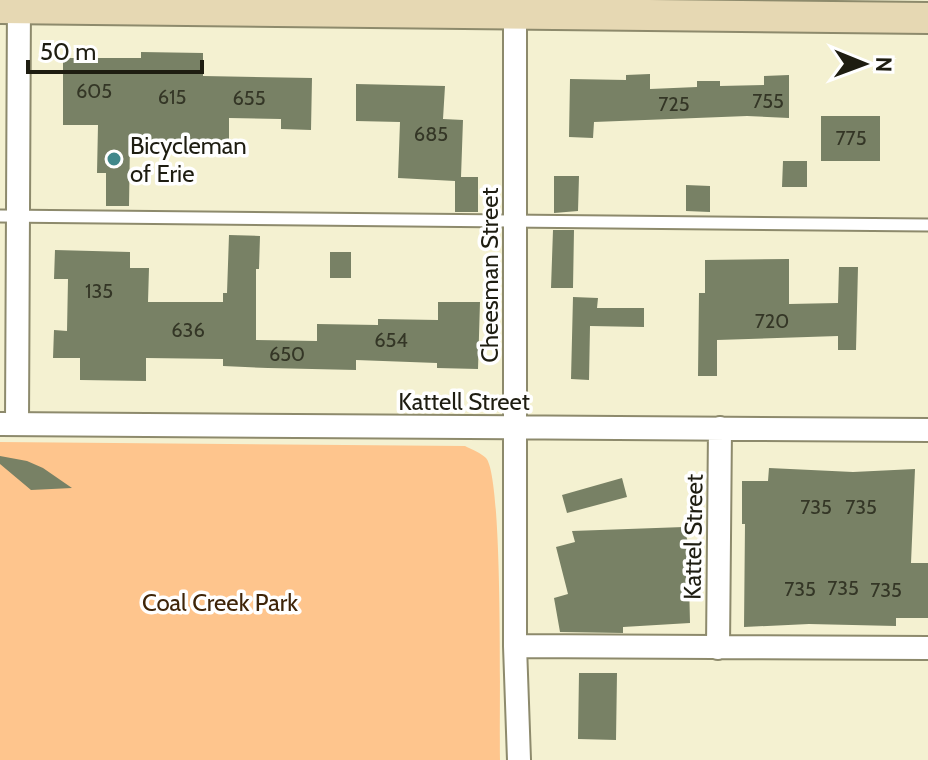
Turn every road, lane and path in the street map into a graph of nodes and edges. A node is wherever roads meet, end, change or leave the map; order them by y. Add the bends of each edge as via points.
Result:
1 (13, 5) edge
2 (515, 7) edge
3 (928, 18) edge
4 (8, 216) edge
5 (515, 222) junction
6 (928, 225) edge
7 (8, 424) edge
8 (515, 427) junction
9 (720, 428) junction
10 (928, 430) edge
11 (515, 646) junction
12 (718, 648) junction
13 (928, 648) edge
14 (519, 760) edge

1 - 2 street
1 - 4 street
2 - 3 street
2 - 5 street, Cheesman Street
4 - 5 lane
4 - 7 street
5 - 6 lane
5 - 8 street, Cheesman Street
7 - 8 street, Kattell Street
8 - 9 street, Kattell Street
8 - 11 street, Cheesman Street
9 - 10 street, Kattell Street
9 - 12 street, Kattel Street
11 - 12 street
11 - 14 street, Cheesman Street
12 - 13 street

